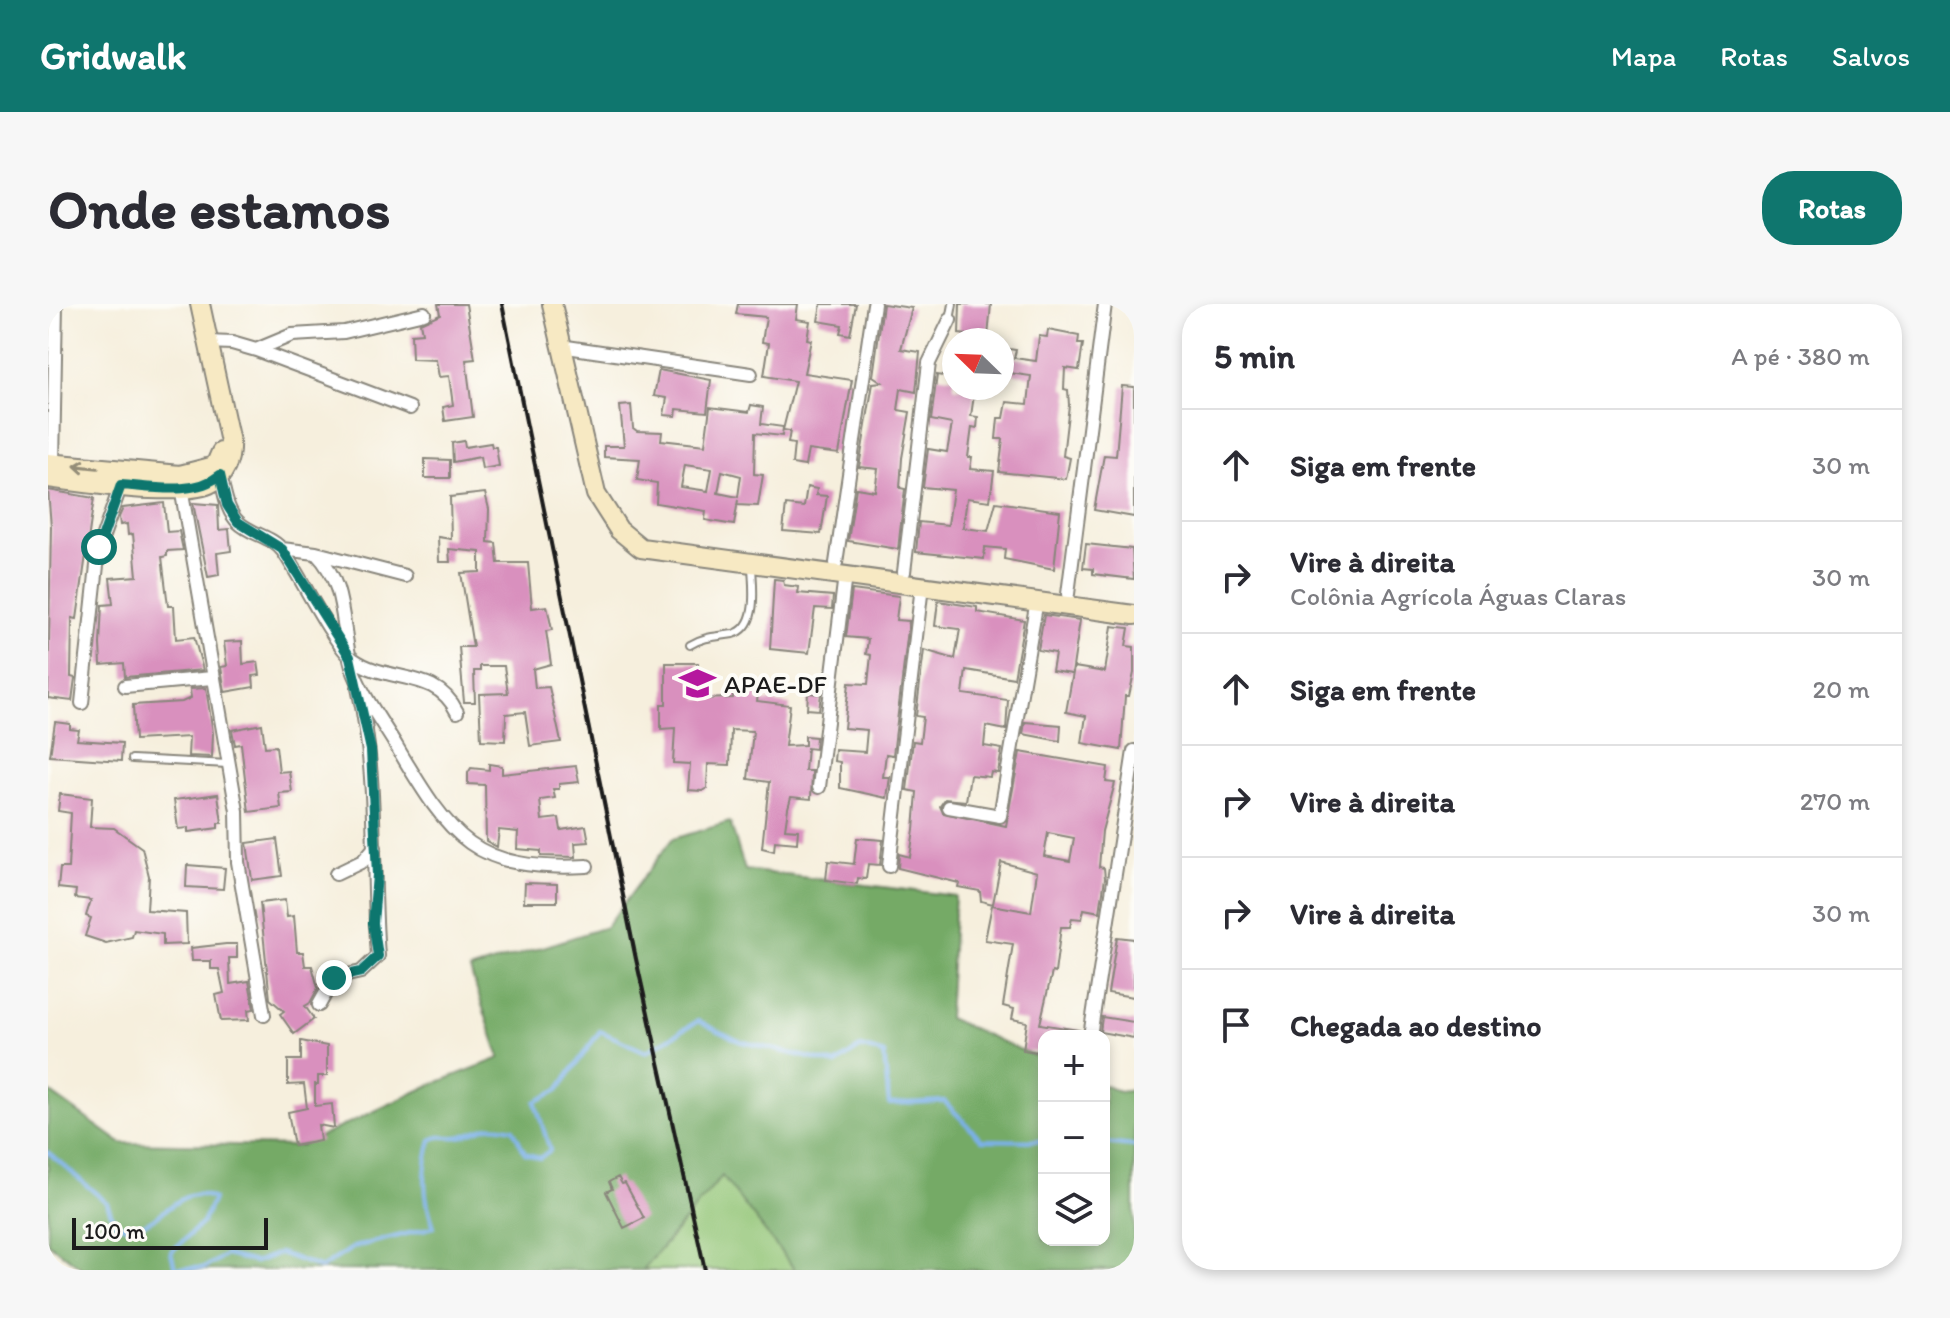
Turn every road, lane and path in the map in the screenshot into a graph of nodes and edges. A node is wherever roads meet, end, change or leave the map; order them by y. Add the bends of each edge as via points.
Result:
1 (56, 304) edge
2 (200, 304) edge
3 (552, 304) edge
4 (874, 304) edge
5 (953, 304) edge
6 (1105, 304) edge
7 (424, 313) dead end
8 (950, 320) joint
9 (207, 342) junction
10 (560, 346) junction
11 (256, 350) junction
12 (751, 374) dead end
13 (410, 408) dead end
14 (50, 468) edge
15 (218, 470) junction
16 (180, 481) junction
17 (121, 485) junction
18 (612, 520) junction
19 (282, 549) junction
20 (316, 553) junction
21 (752, 563) junction
22 (840, 569) junction
23 (904, 572) junction
24 (405, 576) dead end
25 (922, 586) junction
26 (1068, 594) junction
27 (1037, 600) junction
28 (1134, 603) edge
29 (1134, 615) edge
30 (690, 645) dead end
31 (350, 657) junction
32 (354, 673) junction
33 (212, 678) junction
34 (125, 686) dead end
35 (82, 703) dead end
36 (457, 712) dead end
37 (1134, 751) edge
38 (132, 759) dead end
39 (228, 764) junction
40 (819, 787) dead end
41 (949, 807) dead end
42 (375, 847) junction
43 (587, 866) dead end
44 (889, 866) dead end
45 (336, 874) dead end
46 (319, 1005) dead end
47 (264, 1015) dead end
48 (1091, 1030) edge

1 - 14 street
2 - 9 street
3 - 10 street
4 - 22 street
5 - 8 lane
6 - 26 street
7 - 11 street via 344,332 292,335
8 - 23 street via 929,363
9 - 11 street
9 - 15 street via 231,451
10 - 12 street
10 - 18 street via 592,483
11 - 13 street
16 -> 14 street
14 - 17 street
15 - 16 street via 210,483
15 - 19 street via 227,505 238,522
16 - 17 street
16 - 33 street
17 - 35 street via 99,547
18 - 21 street via 641,548
18 - 22 street via 645,537
19 - 20 street
19 - 31 street
20 - 24 street
20 - 31 street via 337,583
21 - 22 street
21 - 30 lane via 752,610 746,626
22 - 23 street
22 - 25 street
22 - 40 street
23 - 26 street
25 - 27 street
25 - 44 street
26 - 28 street
27 - 29 street
27 - 41 street via 1000,816
31 - 32 street
31 - 36 street via 431,683 451,699
32 - 42 street via 371,750
32 - 43 street via 428,798 460,837 516,864
33 - 34 street
33 - 39 street
37 - 48 street
38 - 39 lane
39 - 47 street via 237,811 238,862
42 - 45 street via 363,861
42 - 46 street via 373,923 378,956 361,972 334,978

